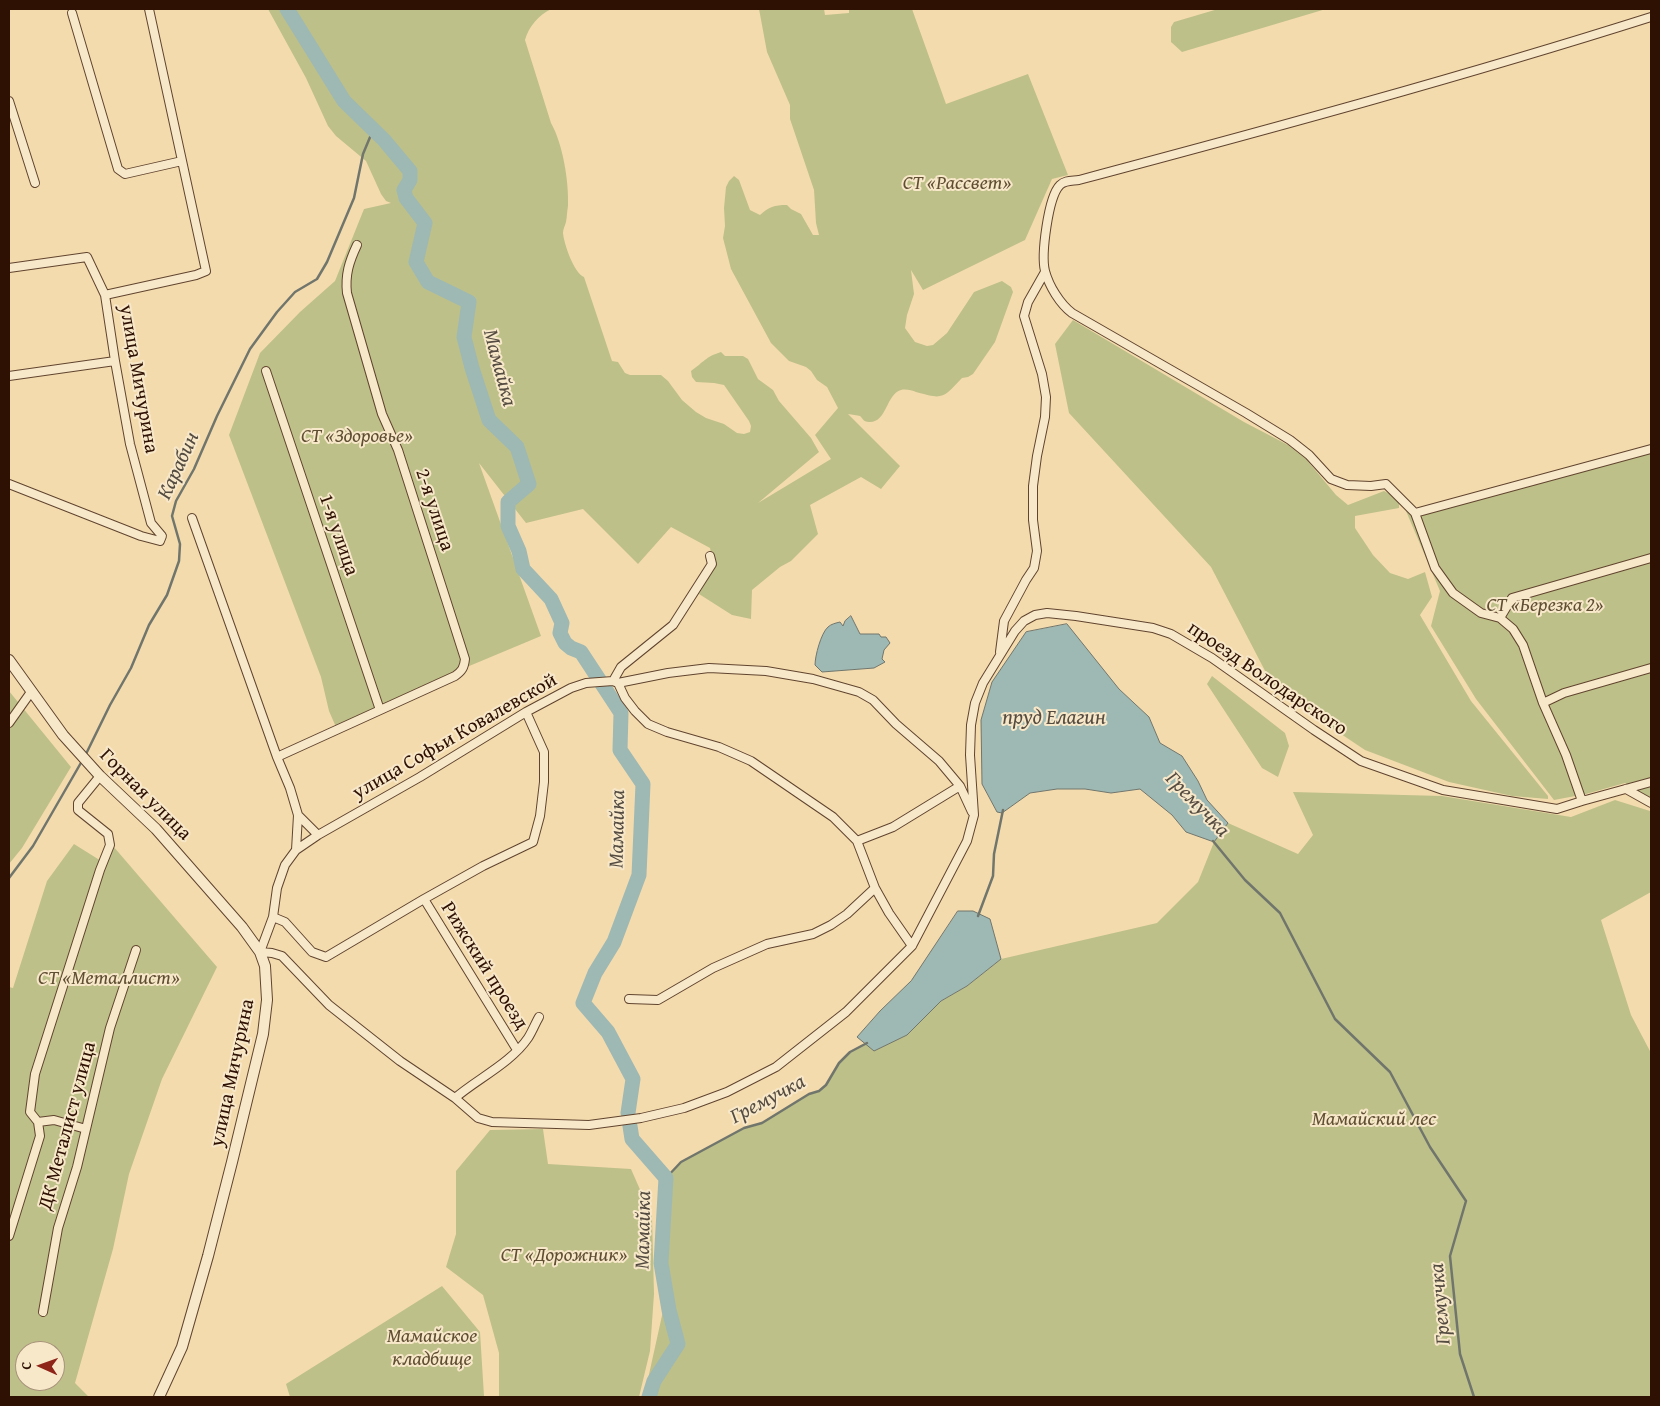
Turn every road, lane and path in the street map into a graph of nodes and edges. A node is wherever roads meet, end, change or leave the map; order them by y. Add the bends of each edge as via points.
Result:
1 (149, 9) edge
2 (72, 13) dead end
3 (1651, 17) edge
4 (9, 101) edge
5 (182, 160) junction
6 (35, 183) dead end
7 (357, 245) dead end
8 (9, 268) edge
9 (1045, 272) junction
10 (106, 295) junction
11 (114, 361) junction
12 (266, 371) dead end
13 (9, 376) edge
14 (1651, 449) edge
15 (9, 484) edge
16 (1415, 513) junction
17 (192, 518) dead end
18 (151, 523) junction
19 (141, 536) junction
20 (710, 556) dead end
21 (1651, 558) edge
22 (1500, 618) junction
23 (1000, 655) junction
24 (9, 660) edge
25 (1651, 668) edge
26 (613, 681) junction
27 (31, 692) junction
28 (1543, 703) junction
29 (380, 710) junction
30 (526, 712) junction
31 (9, 723) edge
32 (277, 757) junction
33 (100, 776) junction
34 (1651, 782) edge
35 (960, 786) junction
36 (1626, 789) junction
37 (1582, 801) junction
38 (1651, 803) edge
39 (298, 815) junction
40 (974, 815) junction
41 (318, 835) junction
42 (858, 841) junction
43 (296, 850) junction
44 (876, 888) junction
45 (424, 899) junction
46 (273, 917) junction
47 (912, 946) junction
48 (136, 950) dead end
49 (260, 952) junction
50 (629, 999) dead end
51 (539, 1017) dead end
52 (517, 1050) junction
53 (455, 1098) junction
54 (38, 1122) junction
55 (86, 1129) junction
56 (9, 1236) edge
57 (43, 1312) dead end
58 (159, 1397) edge

1 - 5 street
2 - 5 street via 118,169 125,174
3 - 9 street via 1560,46 1068,181 1061,184 1052,204 1043,257
4 - 6 street
5 - 10 street via 206,271
7 - 29 street, 2-я улица via 347,271 347,293 382,414 398,450 465,659 462,671 454,676
8 - 10 street, улица Мичурина via 87,257
9 - 16 street via 1059,300 1072,313 1290,440 1331,479 1347,485 1386,484
9 - 23 street via 1024,316 1046,397 1033,486 1037,551 1034,568 1004,621
10 - 11 street, улица Мичурина
11 - 13 street
11 - 18 street, улица Мичурина via 130,444
12 - 29 street, 1-я улица
14 - 16 street
15 - 19 street, улица Мичурина
16 - 22 street via 1435,568 1453,593 1481,613
17 - 32 street
18 - 19 street
18 - 19 street, улица Мичурина via 162,536 160,540
20 - 26 street via 712,564 673,625 621,667
21 - 22 street via 1512,598
22 - 28 street via 1524,645
23 - 37 street, проезд Володарского via 1015,631 1034,615 1066,615 1153,628 1171,634 1212,658 1361,761 1443,790 1557,810
23 - 40 street, проезд Володарского via 980,690 971,725
24 - 27 street, Горная улица
25 - 28 street via 1564,692
26 - 30 street, улица Софьи Ковалевской via 571,688
26 - 35 street, улица Софьи Ковалевской via 710,668 766,671 813,679 859,692 873,700 939,761
26 - 42 street via 648,724 751,761 833,817
27 - 31 street
27 - 33 street, Горная улица via 63,735
28 - 37 street
29 - 32 street
30 - 41 street, улица Софьи Ковалевской
30 - 45 street, Рижский проезд via 544,752 540,816 533,842
32 - 39 street
33 - 49 street, Горная улица via 156,829
33 - 54 street, ДК Металист улица via 77,807 108,834 110,845 35,1074 30,1112
34 - 36 street, проезд Володарского
35 - 40 street, улица Софьи Ковалевской
35 - 42 street via 893,827
36 - 37 street, проезд Володарского
36 - 38 street
39 - 41 street
39 - 43 street
40 - 47 street, проезд Володарского via 967,841
41 - 43 street, улица Софьи Ковалевской
42 - 44 street
43 - 46 street via 285,865 276,888
44 - 47 street
44 - 50 street via 847,914 813,934 767,944 713,968 658,1000
45 - 46 street, Рижский проезд via 326,957 312,952 285,922
45 - 52 street, Рижский проезд
46 - 49 street
47 - 53 street, проезд Володарского via 846,1012 776,1068 684,1108 589,1125 492,1122 478,1118
48 - 55 street, ДК Металист улица via 110,1028
49 - 53 street, проезд Володарского via 282,956 329,1005 400,1061
49 - 58 street, улица Мичурина via 267,988 260,1049 195,1303 182,1347
51 - 52 street via 528,1039
52 - 53 street
54 - 55 street via 54,1120
54 - 56 street, ДК Металист улица via 40,1136
55 - 57 street, ДК Металист улица via 58,1228

